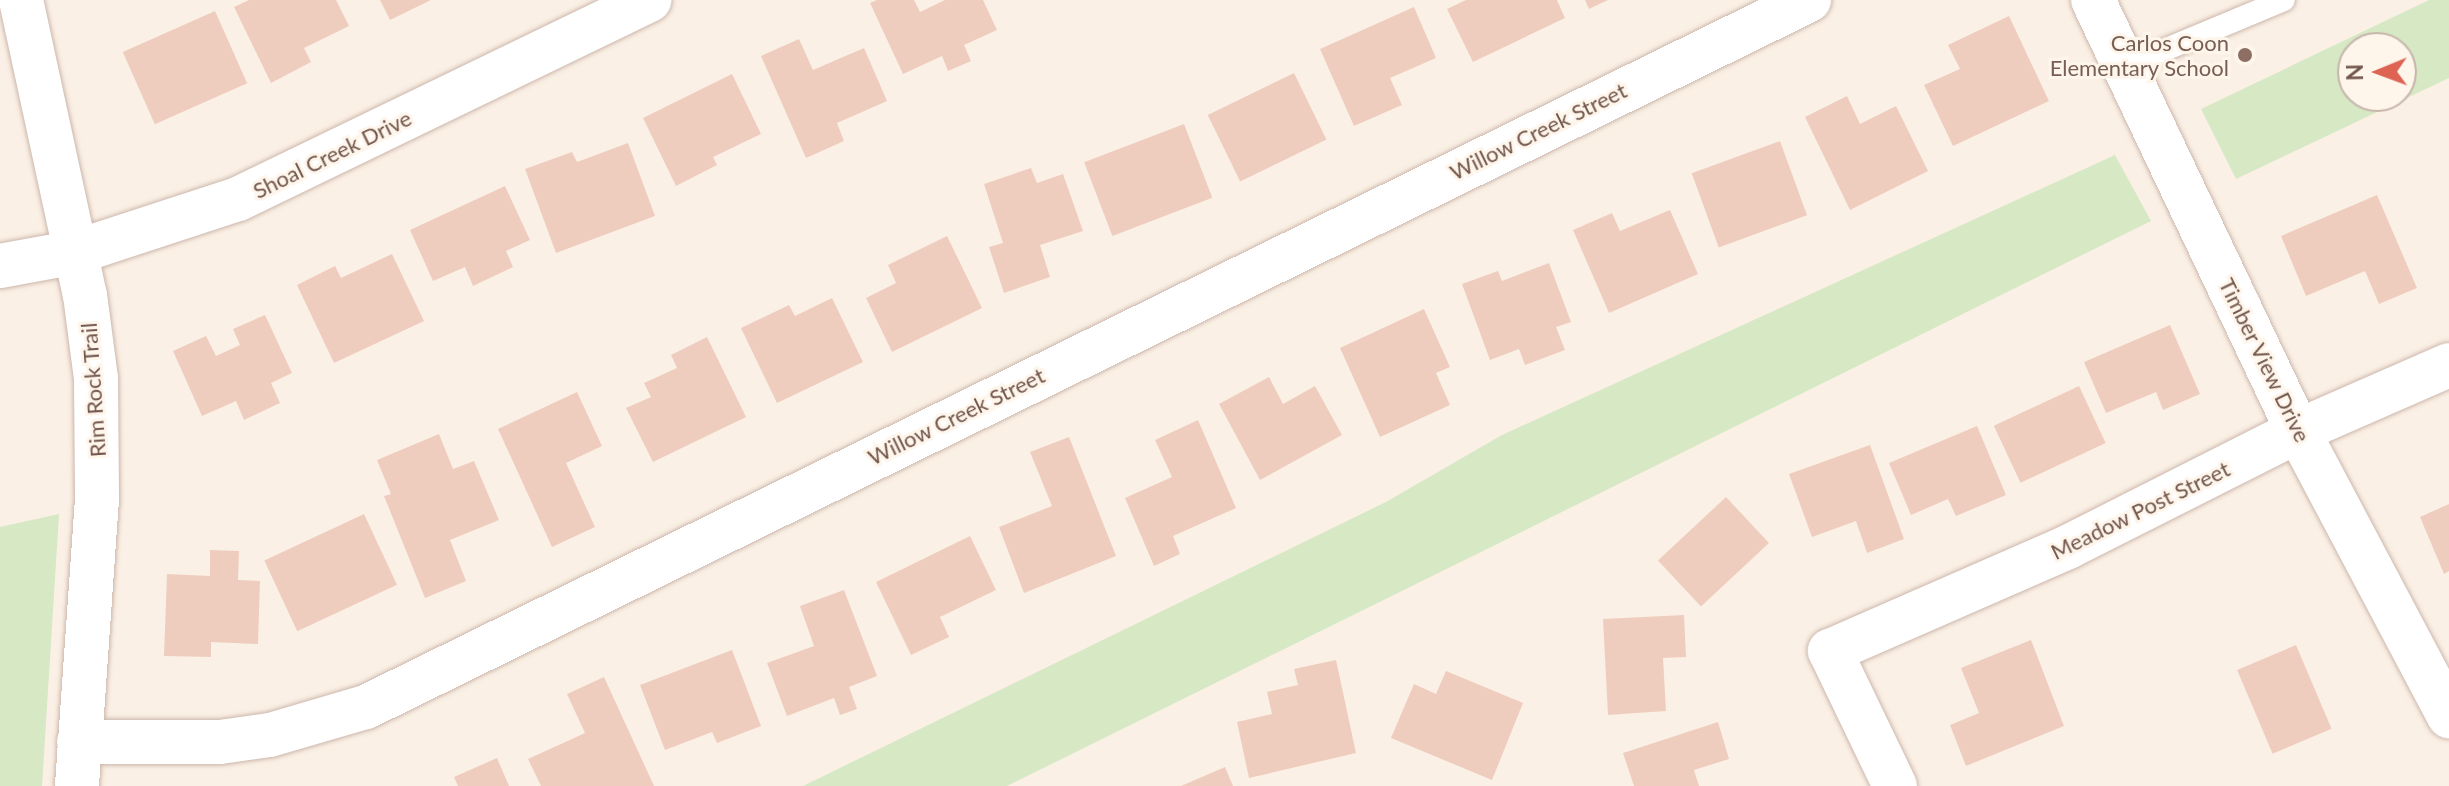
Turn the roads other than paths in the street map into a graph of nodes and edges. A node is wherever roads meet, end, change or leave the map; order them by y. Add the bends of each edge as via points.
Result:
1 (21, 0) edge
2 (649, 0) edge
3 (1809, 0) edge
4 (2093, 0) edge
5 (2284, 0) edge
6 (2126, 66) junction
7 (76, 252) junction
8 (0, 266) edge
9 (2449, 365) edge
10 (2298, 431) junction
11 (2449, 716) edge
12 (79, 742) junction
13 (77, 786) edge
14 (1895, 786) edge

1 - 7 street, Rim Rock Trail
2 - 7 street, Shoal Creek Drive via 238,199
3 - 12 street, Willow Creek Street via 366,707 270,735 220,742
4 - 6 street, Timber View Drive
5 - 6 lane
6 - 10 street, Timber View Drive
7 - 8 street, Shoal Creek Drive
7 - 12 street, Rim Rock Trail via 94,356 99,455
9 - 10 street, Meadow Post Street
10 - 11 street, Timber View Drive
10 - 14 street, Meadow Post Street via 2068,547 1830,651
12 - 13 street, Rim Rock Trail

